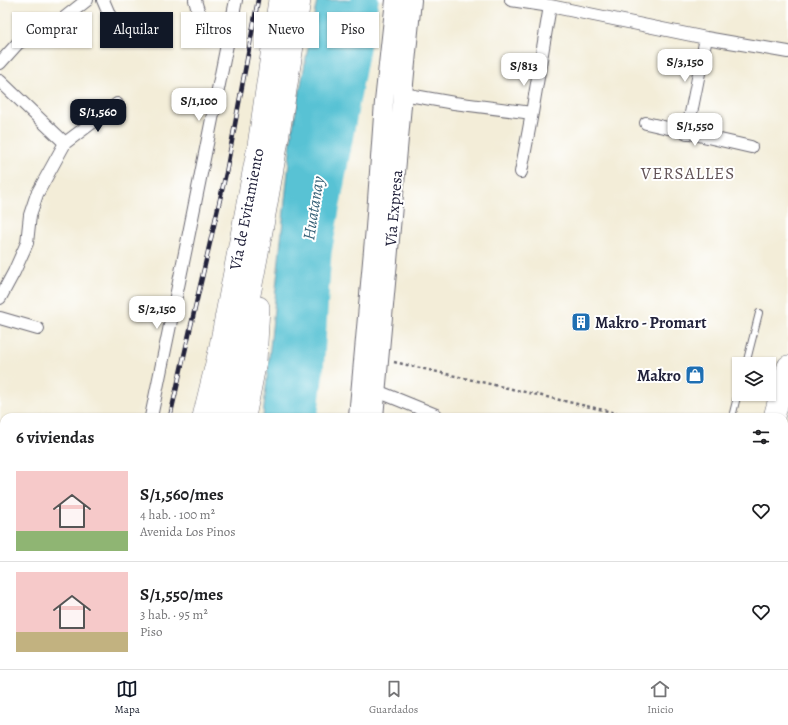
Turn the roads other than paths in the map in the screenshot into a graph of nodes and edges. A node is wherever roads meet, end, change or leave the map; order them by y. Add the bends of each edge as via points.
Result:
1 (87, 0) edge
2 (103, 0) edge
3 (194, 0) edge
4 (236, 0) edge
5 (279, 0) edge
6 (300, 0) edge
7 (394, 0) edge
8 (412, 0) edge
9 (511, 0) edge
10 (550, 6) junction
11 (108, 12) edge
12 (198, 12) edge
13 (233, 12) edge
14 (706, 38) junction
15 (225, 48) edge
16 (788, 52) edge
17 (0, 63) edge
18 (0, 81) edge
19 (403, 94) junction
20 (117, 104) dead end
21 (532, 113) junction
22 (646, 123) dead end
23 (687, 133) junction
24 (65, 143) junction
25 (751, 147) dead end
26 (521, 172) dead end
27 (262, 235) junction
28 (0, 298) edge
29 (759, 313) dead end
30 (0, 318) edge
31 (38, 329) dead end
32 (748, 357) edge
33 (788, 366) edge
34 (377, 391) junction
35 (736, 401) edge
36 (152, 413) edge
37 (204, 413) edge
38 (225, 413) edge
39 (246, 413) edge
40 (358, 413) edge
41 (374, 413) edge
42 (432, 413) edge
43 (733, 413) edge
44 (775, 413) edge

1 - 17 street via 58,23 18,43
2 - 11 street
3 - 12 street
4 - 13 street
5 - 37 highway, Vía de Evitamiento via 258,146 219,350
6 - 27 highway, Vía de Evitamiento
7 - 40 main road, Vía Expresa
8 - 19 main road, Vía Expresa
9 - 10 street
10 - 14 street
10 - 21 street
14 - 16 street
14 - 23 street
15 - 36 street
18 - 24 street
19 - 21 street
19 - 34 main road, Vía Expresa
20 - 24 street
21 - 26 street
22 - 23 street
23 - 25 street
24 - 28 street via 37,194 30,216 27,242
27 - 38 highway, Vía de Evitamiento
27 - 39 highway via 256,361
29 - 32 lane
30 - 31 street
33 - 44 highway
34 - 41 main road, Vía Expresa
34 - 42 street
35 - 43 lane

